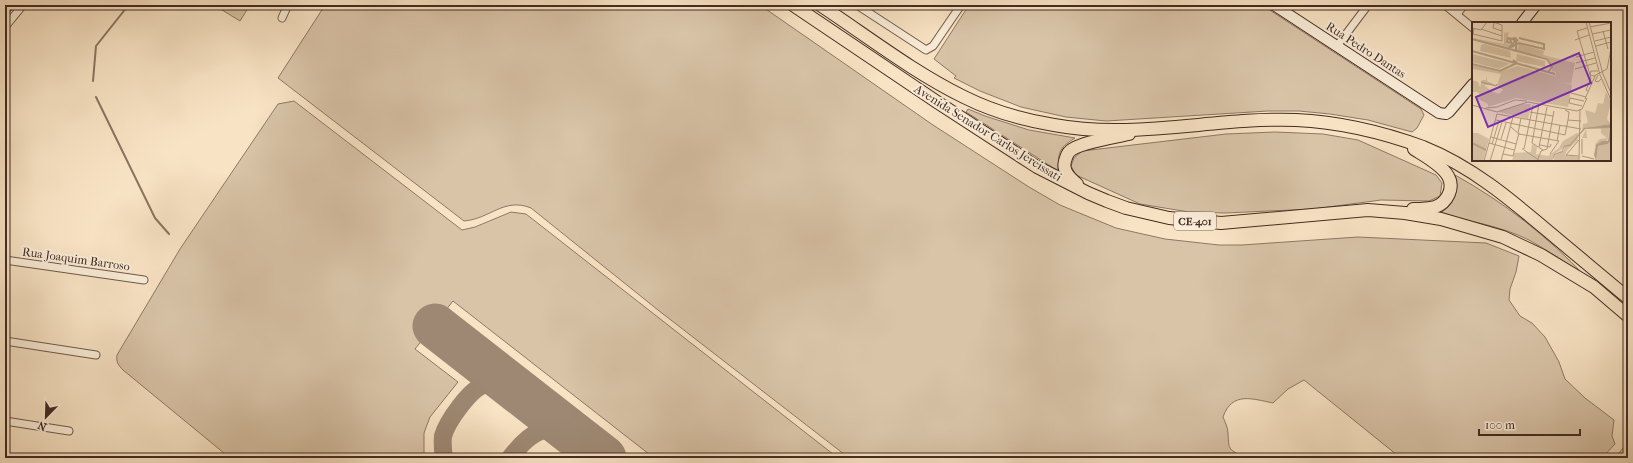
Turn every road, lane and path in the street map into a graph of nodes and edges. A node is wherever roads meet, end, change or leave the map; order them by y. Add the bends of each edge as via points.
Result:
1 (7, 5) edge
2 (23, 5) edge
3 (281, 5) edge
4 (793, 5) edge
5 (822, 5) edge
6 (857, 5) edge
7 (961, 5) edge
8 (1274, 5) edge
9 (1368, 5) edge
10 (1445, 5) edge
11 (1464, 5) edge
12 (1536, 5) edge
13 (5, 7) edge
14 (1457, 14) junction
15 (282, 18) dead end
16 (1523, 22) edge
17 (5, 26) edge
18 (1472, 27) edge
19 (1337, 46) junction
20 (1472, 85) edge
21 (1148, 130) junction
22 (1403, 140) junction
23 (1088, 193) junction
24 (1368, 210) junction
25 (5, 260) edge
26 (144, 280) dead end
27 (1628, 298) edge
28 (1628, 316) edge
29 (5, 341) edge
30 (96, 355) dead end
31 (5, 421) edge
32 (69, 431) dead end

1 - 13 main road
2 - 17 street
3 - 15 street via 286,10
4 - 23 main road, Avenida Senador Carlos Jereissati / CE-401 via 1030,162
5 - 21 main road, Avenida Senador Carlos Jereissati via 941,84 1000,112 1056,126
6 - 7 street via 929,50
8 - 19 main road, Rua Pedro Dantas
9 - 19 street
10 - 14 street
11 - 14 street
12 - 16 main road
14 - 18 street
19 - 20 main road, Rua Pedro Dantas via 1436,112 1446,114
21 - 22 main road, Avenida Senador Carlos Jereissati via 1294,120 1347,126
21 - 23 main road via 1081,145 1069,152 1064,164 1065,171
22 - 24 main road via 1448,176 1448,196 1436,207
22 - 27 main road, Avenida Senador Carlos Jereissati via 1450,159 1495,187
23 - 24 main road, Avenida Senador Carlos Jereissati / CE-401 via 1126,208 1169,218 1221,223
24 - 28 main road, Avenida Senador Carlos Jereissati / CE-401 via 1441,218 1503,237 1571,272 1594,287
25 - 26 street, Rua Joaquim Barroso
29 - 30 street
31 - 32 street

